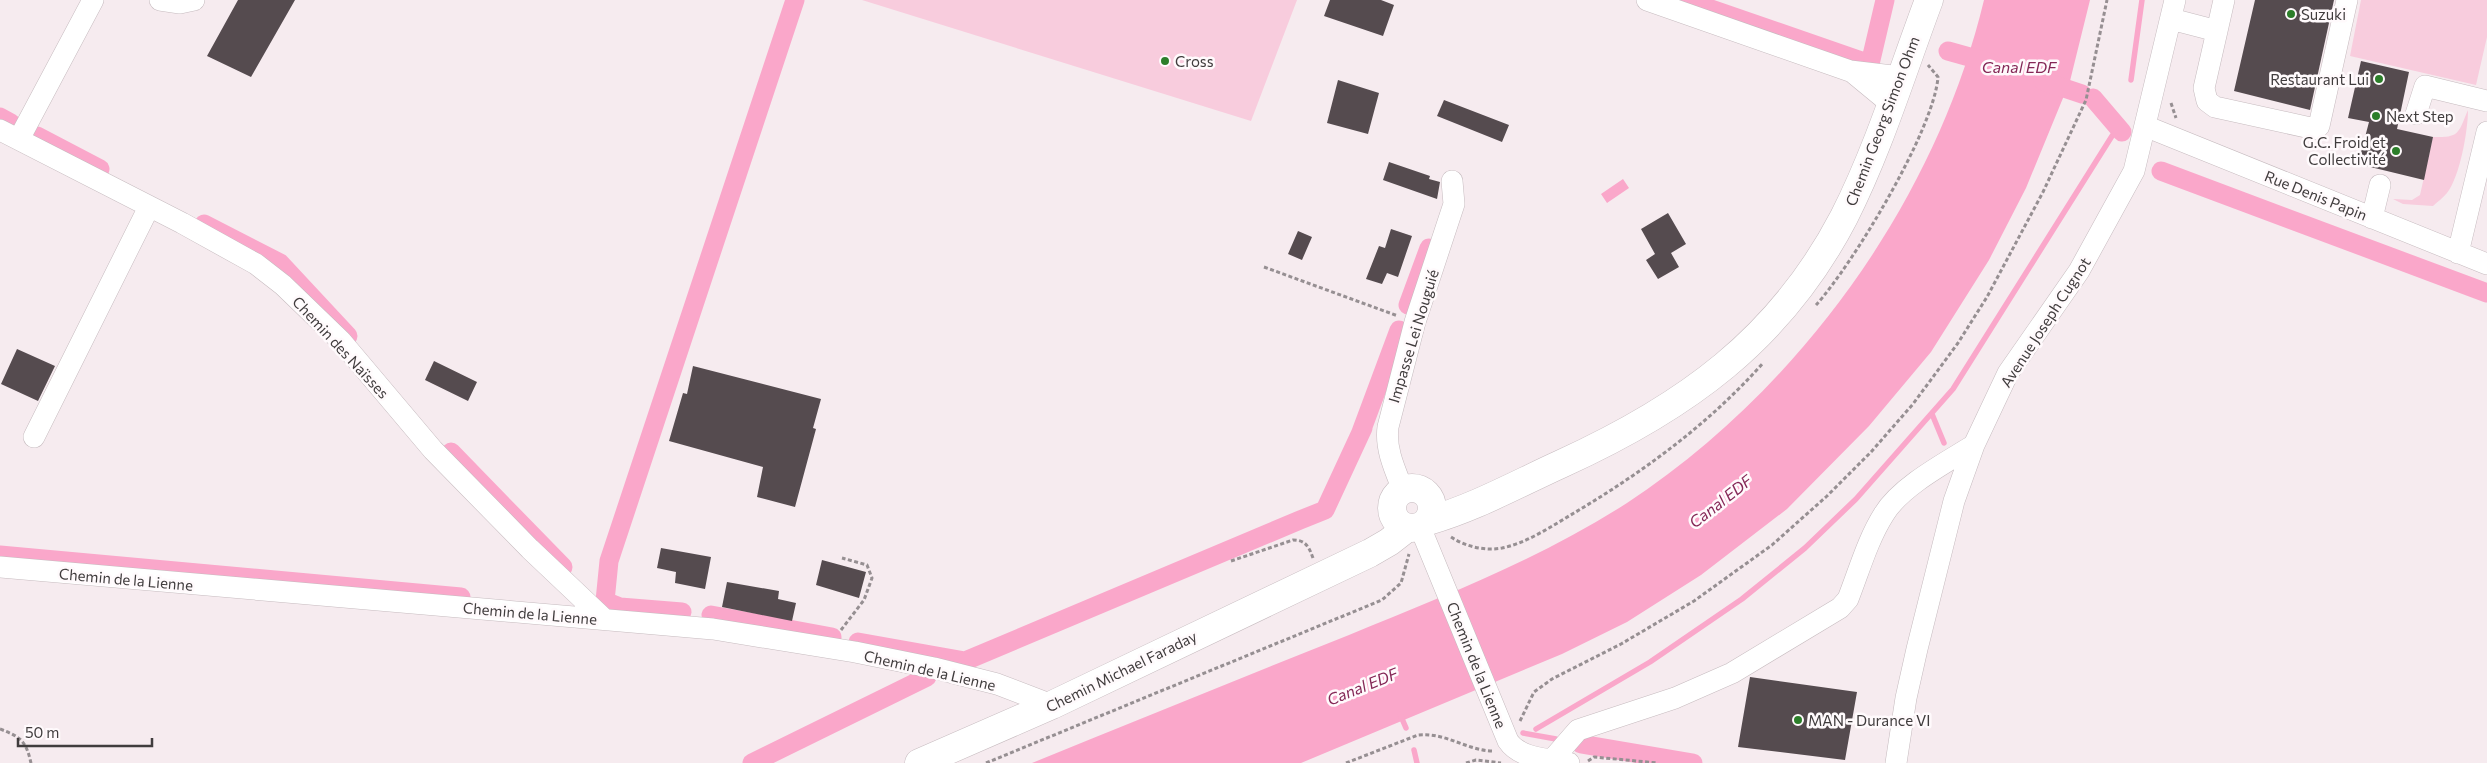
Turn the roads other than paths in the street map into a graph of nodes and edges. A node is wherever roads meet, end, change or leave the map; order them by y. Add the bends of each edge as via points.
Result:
1 (93, 0) edge
2 (160, 0) edge
3 (194, 0) edge
4 (1647, 0) edge
5 (1929, 0) edge
6 (2224, 0) edge
7 (2347, 0) edge
8 (2173, 10) edge
9 (2217, 31) junction
10 (1850, 71) junction
11 (1901, 77) junction
12 (2487, 101) edge
13 (1891, 104) junction
14 (2416, 114) dead end
15 (2145, 126) junction
16 (0, 130) edge
17 (2487, 134) edge
18 (19, 139) junction
19 (1452, 181) dead end
20 (2380, 185) dead end
21 (149, 207) junction
22 (2372, 218) junction
23 (2458, 253) junction
24 (2487, 264) edge
25 (34, 437) dead end
26 (1974, 444) junction
27 (1413, 514) junction
28 (0, 567) edge
29 (604, 619) junction
30 (1052, 705) junction
31 (1507, 748) edge
32 (1560, 761) edge
33 (919, 763) edge
34 (1896, 763) edge

1 - 18 street
2 - 3 street via 180,3
4 - 10 street
5 - 11 main road, Chemin Georg Simon Ohm
6 - 9 street
7 - 9 street via 2319,126 2315,129 2215,107 2207,101 2204,88
8 - 9 street
8 - 15 street, Avenue Joseph Cugnot
10 - 11 street
10 - 13 street
11 - 13 main road, Chemin Georg Simon Ohm
12 - 14 street via 2425,86
13 - 27 main road, Chemin Georg Simon Ohm via 1868,164 1833,237 1810,273 1764,329 1711,378 1629,431 1457,512
15 - 22 street, Rue Denis Papin
15 - 26 street, Avenue Joseph Cugnot via 2134,171 2105,227 2079,271 2008,373
16 - 18 street, Chemin des Naïsses
17 - 23 street
18 - 21 street, Chemin des Naïsses
19 - 27 street, Impasse Lei Nouguié via 1454,204 1415,322 1387,435 1391,459
20 - 22 street
21 - 25 street
21 - 29 street, Chemin des Naïsses via 256,264 283,285 340,342 433,450
22 - 23 street, Rue Denis Papin
23 - 24 street, Rue Denis Papin
26 - 32 street via 1923,478 1884,513 1848,599 1840,608 1732,673 1675,698 1578,730
26 - 34 street, Avenue Joseph Cugnot via 1954,501 1920,639 1906,698
27 - 30 main road, Chemin Michael Faraday via 1320,574
27 - 31 street, Chemin de la Lienne via 1432,553
28 - 29 street, Chemin de la Lienne
29 - 30 street, Chemin de la Lienne via 713,629 855,652 997,684
30 - 33 main road, Chemin Michael Faraday
31 - 32 street

